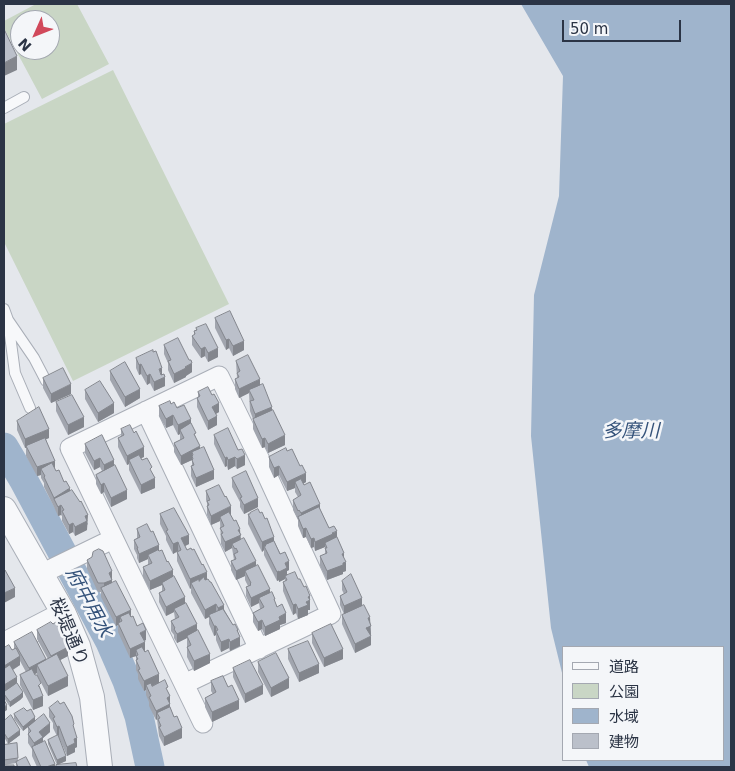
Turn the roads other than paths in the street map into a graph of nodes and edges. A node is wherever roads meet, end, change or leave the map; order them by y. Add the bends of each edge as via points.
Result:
1 (24, 97) dead end
2 (4, 108) edge
3 (4, 309) edge
4 (8, 320) junction
5 (46, 381) edge
6 (30, 408) dead end
7 (146, 411) junction
8 (4, 509) edge
9 (114, 539) junction
10 (48, 571) junction
11 (64, 614) junction
12 (4, 645) edge
13 (259, 648) junction
14 (184, 684) junction
15 (203, 722) dead end
16 (100, 767) edge

1 - 2 lane
3 - 4 lane
4 - 5 lane
4 - 6 lane via 15,373
7 - 9 street via 70,448
7 - 13 street
7 - 13 street via 219,376 262,464 331,614
8 - 10 street, 桜堤通り
9 - 10 street
9 - 14 street
10 - 11 street, 桜堤通り
11 - 12 street
11 - 16 street, 桜堤通り via 78,646 92,697
13 - 14 street
14 - 15 street

